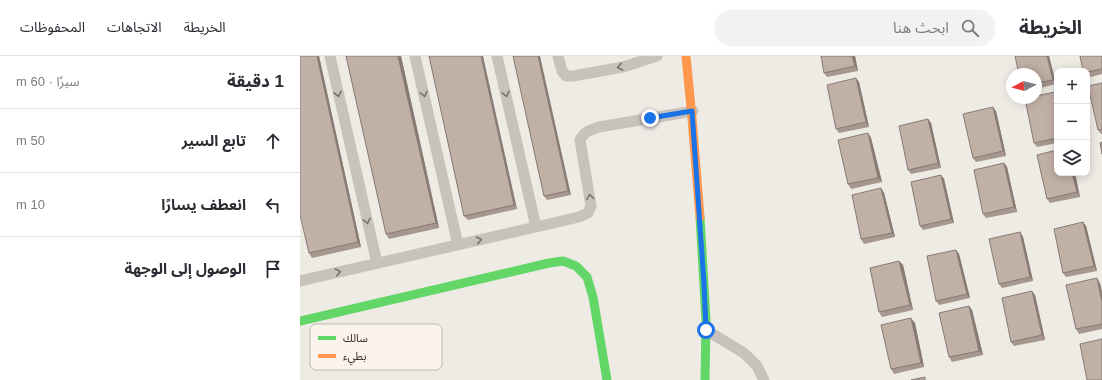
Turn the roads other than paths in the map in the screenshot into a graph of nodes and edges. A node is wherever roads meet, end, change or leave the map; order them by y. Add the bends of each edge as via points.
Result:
1 (330, 56) edge
2 (415, 56) edge
3 (497, 56) edge
4 (558, 56) edge
5 (657, 56) edge
6 (686, 56) edge
7 (692, 111) junction
8 (536, 227) junction
9 (458, 245) junction
10 (377, 263) junction
11 (300, 280) edge
12 (300, 321) edge
13 (706, 330) junction
14 (607, 380) edge
15 (704, 380) edge
16 (764, 380) edge

1 -> 10 lane
2 -> 9 lane
3 -> 8 lane
5 -> 4 lane via 623,67 574,76 566,76
6 - 7 street
8 -> 7 lane via 580,218 588,213 591,198 580,140 588,130
7 - 13 street
9 -> 8 lane
9 - 10 lane
11 -> 10 lane
12 - 14 street via 563,261 576,266 587,277 593,297
13 - 15 street
13 - 16 lane via 744,353 757,366

